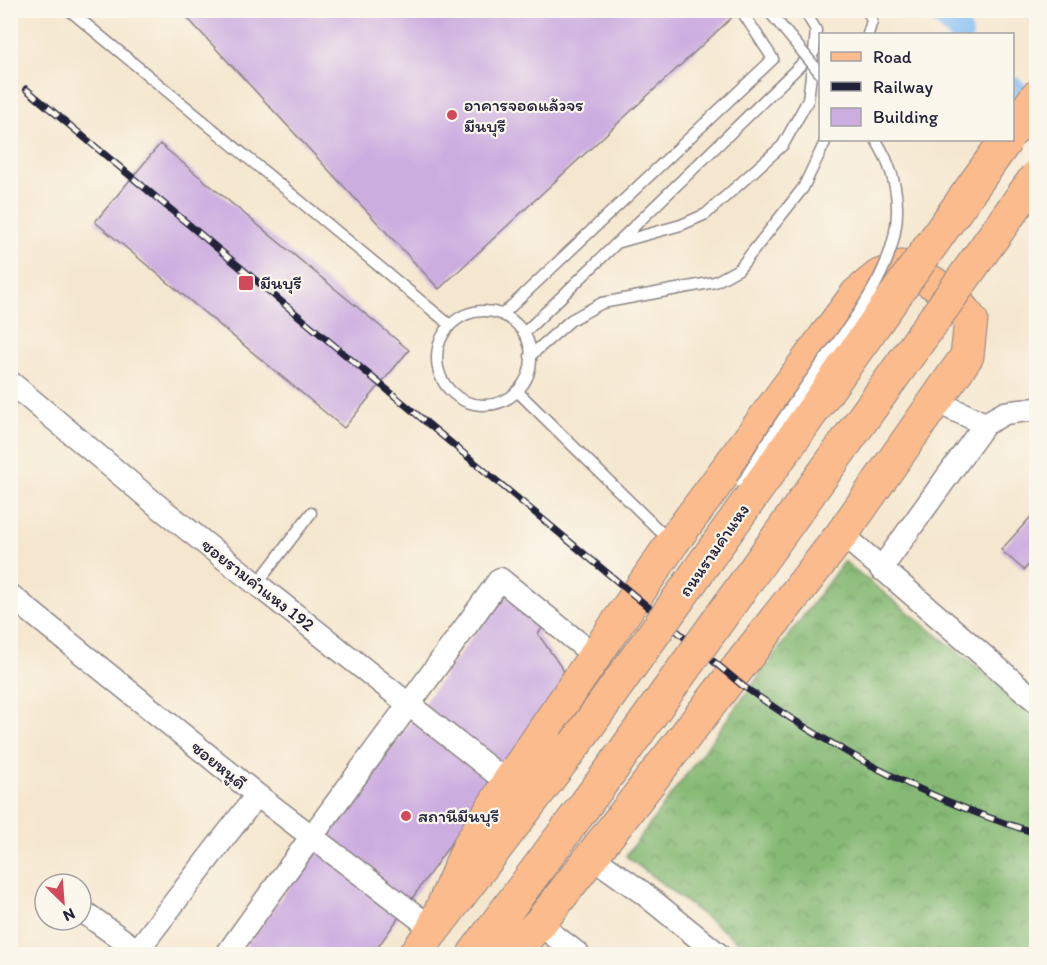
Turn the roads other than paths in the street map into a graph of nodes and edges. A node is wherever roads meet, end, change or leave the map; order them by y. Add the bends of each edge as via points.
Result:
1 (69, 10) edge
2 (741, 10) edge
3 (768, 10) edge
4 (804, 10) edge
5 (868, 10) edge
6 (868, 33) edge
7 (814, 52) junction
8 (819, 72) edge
9 (1036, 97) edge
10 (1014, 128) edge
11 (826, 141) edge
12 (876, 141) edge
13 (1005, 141) edge
14 (1036, 177) edge
15 (616, 243) junction
16 (502, 314) junction
17 (450, 325) junction
18 (524, 333) junction
19 (530, 356) junction
20 (10, 382) edge
21 (517, 391) junction
22 (935, 401) junction
23 (1036, 409) edge
24 (985, 423) junction
25 (738, 492) dead end
26 (727, 511) dead end
27 (311, 513) dead end
28 (842, 534) junction
29 (672, 543) junction
30 (881, 569) junction
31 (257, 584) junction
32 (687, 588) junction
33 (10, 595) edge
34 (595, 656) junction
35 (1036, 701) edge
36 (410, 705) junction
37 (508, 783) junction
38 (257, 795) junction
39 (311, 836) junction
40 (592, 857) junction
41 (93, 919) edge
42 (539, 924) junction
43 (424, 942) edge
44 (139, 953) edge
45 (227, 954) edge
46 (474, 954) edge
47 (510, 954) edge
48 (578, 954) edge
49 (718, 954) edge

1 - 17 lane
2 - 16 lane via 773,59
3 - 8 lane, bridge
4 - 7 lane via 816,30
5 - 6 lane via 872,21
7 - 15 lane
7 - 15 lane via 808,100 783,145 706,214
9 - 10 main road
11 - 19 lane via 803,188 739,269 715,282 602,303 571,320
12 - 25 lane, bridge via 891,174 897,208 886,264 878,284 784,417
13 - 32 main road, ถนนรามคำแหง, bridge
14 - 46 main road, bridge via 611,770
15 - 18 lane
16 - 17 lane via 488,310 472,312
16 - 18 lane
17 - 21 lane via 436,355 444,384 454,395 484,405 500,402
18 - 19 lane
19 - 21 lane via 525,382
20 - 31 street, ซอยรามคำแหง 192
21 - 29 lane
22 - 24 street
22 - 28 main road
22 - 29 main road via 967,356 971,320 951,296 927,278 902,267 879,276 857,294
23 - 24 street via 1005,413
24 - 30 street
26 - 32 lane, bridge
27 - 31 lane
28 - 30 street
28 - 40 main road
29 - 34 main road
30 - 35 street
31 - 36 street, ซอยรามคำแหง 192
32 - 43 main road, ถนนรามคำแหง, bridge via 575,744
33 - 38 street, ซอยหนูดี
34 - 36 street via 500,579
34 - 37 main road
36 - 37 street, ซอยรามคำแหง 192
36 - 39 street
37 - 43 main road via 469,846
38 - 39 street, ซอยหนูดี
38 - 44 street
39 - 43 street, ซอยหนูดี
39 - 45 street
40 - 42 main road
40 - 49 street
41 - 44 street
42 - 47 main road
42 - 48 street

